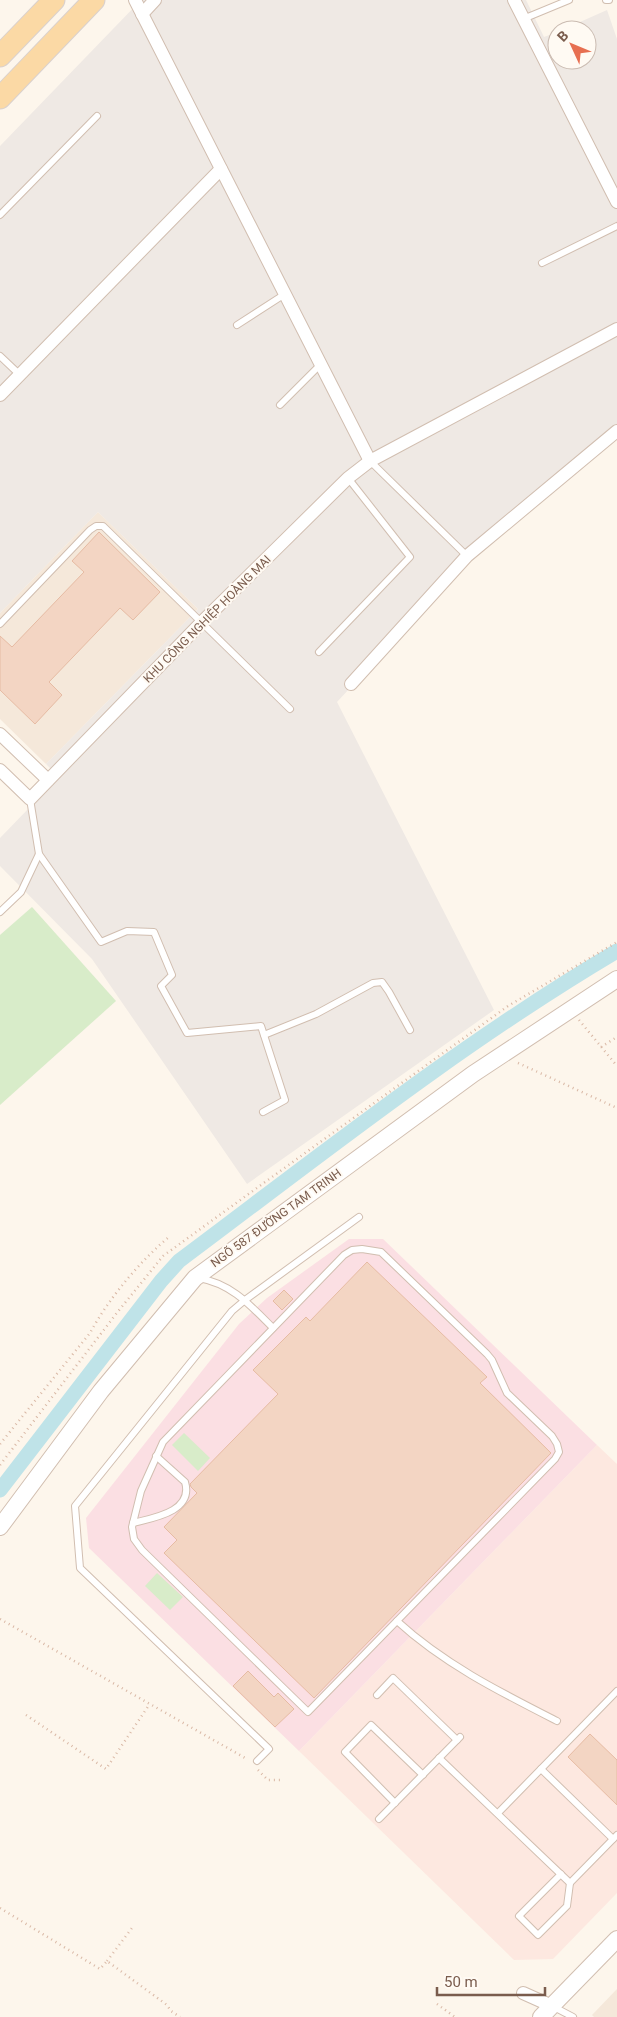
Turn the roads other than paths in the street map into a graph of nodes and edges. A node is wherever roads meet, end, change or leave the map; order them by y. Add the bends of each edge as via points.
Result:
1 (54, 0) edge
2 (94, 0) edge
3 (135, 0) edge
4 (155, 0) edge
5 (514, 0) edge
6 (569, 0) edge
7 (142, 14) junction
8 (523, 19) junction
9 (0, 56) edge
10 (0, 98) edge
11 (97, 116) dead end
12 (221, 169) junction
13 (617, 202) edge
14 (0, 215) edge
15 (617, 226) edge
16 (542, 263) dead end
17 (285, 294) junction
18 (237, 325) dead end
19 (617, 329) edge
20 (0, 356) edge
21 (321, 364) junction
22 (19, 374) junction
23 (0, 395) edge
24 (280, 405) dead end
25 (617, 430) edge
26 (370, 461) junction
27 (348, 478) junction
28 (467, 556) junction
29 (202, 622) junction
30 (0, 624) edge
31 (319, 652) dead end
32 (351, 684) dead end
33 (290, 709) dead end
34 (0, 734) edge
35 (0, 770) edge
36 (48, 780) junction
37 (30, 799) junction
38 (39, 854) junction
39 (0, 912) edge
40 (617, 979) edge
41 (410, 1030) dead end
42 (264, 1035) junction
43 (263, 1112) dead end
44 (360, 1217) dead end
45 (195, 1278) junction
46 (245, 1300) junction
47 (273, 1328) junction
48 (156, 1456) junction
49 (133, 1523) junction
50 (0, 1527) edge
51 (397, 1621) junction
52 (617, 1691) edge
53 (377, 1695) dead end
54 (557, 1721) dead end
55 (439, 1758) junction
56 (256, 1764) road end
57 (541, 1769) junction
58 (423, 1775) junction
59 (395, 1803) junction
60 (498, 1813) junction
61 (379, 1819) dead end
62 (615, 1838) edge
63 (561, 1874) junction
64 (570, 1883) junction
65 (617, 1939) edge
66 (523, 1992) dead end
67 (547, 2011) edge
68 (573, 2017) edge

1 - 9 main road
2 - 10 main road
3 - 7 street
4 - 7 street
5 - 8 street
6 - 8 lane
7 - 12 street
8 - 13 street
11 - 14 lane
12 - 17 street
12 - 22 street
15 - 16 lane
17 - 18 lane
17 - 21 street
19 - 26 street, KHU CÔNG NGHIỆP HOÀNG MAI
20 - 22 lane
21 - 24 lane
21 - 26 street
22 - 23 street
25 - 28 street
26 - 27 street, KHU CÔNG NGHIỆP HOÀNG MAI
26 - 28 lane
27 - 29 street, KHU CÔNG NGHIỆP HOÀNG MAI
27 - 31 lane via 410,557
28 - 32 street
29 - 30 lane via 107,529 96,526
29 - 33 lane
29 - 36 street, KHU CÔNG NGHIỆP HOÀNG MAI
34 - 36 street
35 - 37 street
36 - 37 street, KHU CÔNG NGHIỆP HOÀNG MAI
37 - 38 lane
38 - 39 lane via 21,892
38 - 42 lane via 101,942 127,932 154,932 172,975 161,986 187,1033 262,1026
40 - 45 street, NGÕ 587 ĐƯỜNG TAM TRINH via 500,1055
41 - 42 lane via 386,987 382,982 372,982 316,1014
42 - 43 lane via 285,1100
44 - 46 lane
45 - 46 lane via 216,1281
45 - 50 street, NGÕ 587 ĐƯỜNG TAM TRINH via 101,1390
46 - 47 lane
46 - 56 lane via 232,1311 75,1506 80,1568 269,1748
47 - 48 lane via 169,1435
47 - 51 lane via 344,1255 362,1249 381,1252 492,1360 506,1393 557,1444 559,1452 555,1459
48 - 49 lane via 141,1491
48 - 49 lane via 185,1482 184,1495 174,1510 167,1514
49 - 51 lane via 132,1534 142,1550 308,1712
51 - 54 lane via 428,1647 474,1677
52 - 57 lane
53 - 55 lane via 393,1678 458,1738
55 - 58 lane
55 - 60 lane
57 - 60 lane
57 - 62 lane
58 - 59 lane
58 - 59 lane via 371,1725 345,1752
59 - 61 lane
60 - 63 lane
62 - 64 lane
63 - 64 lane
63 - 64 lane via 519,1916 538,1935 567,1906
65 - 67 street
66 - 67 street
67 - 68 lane

